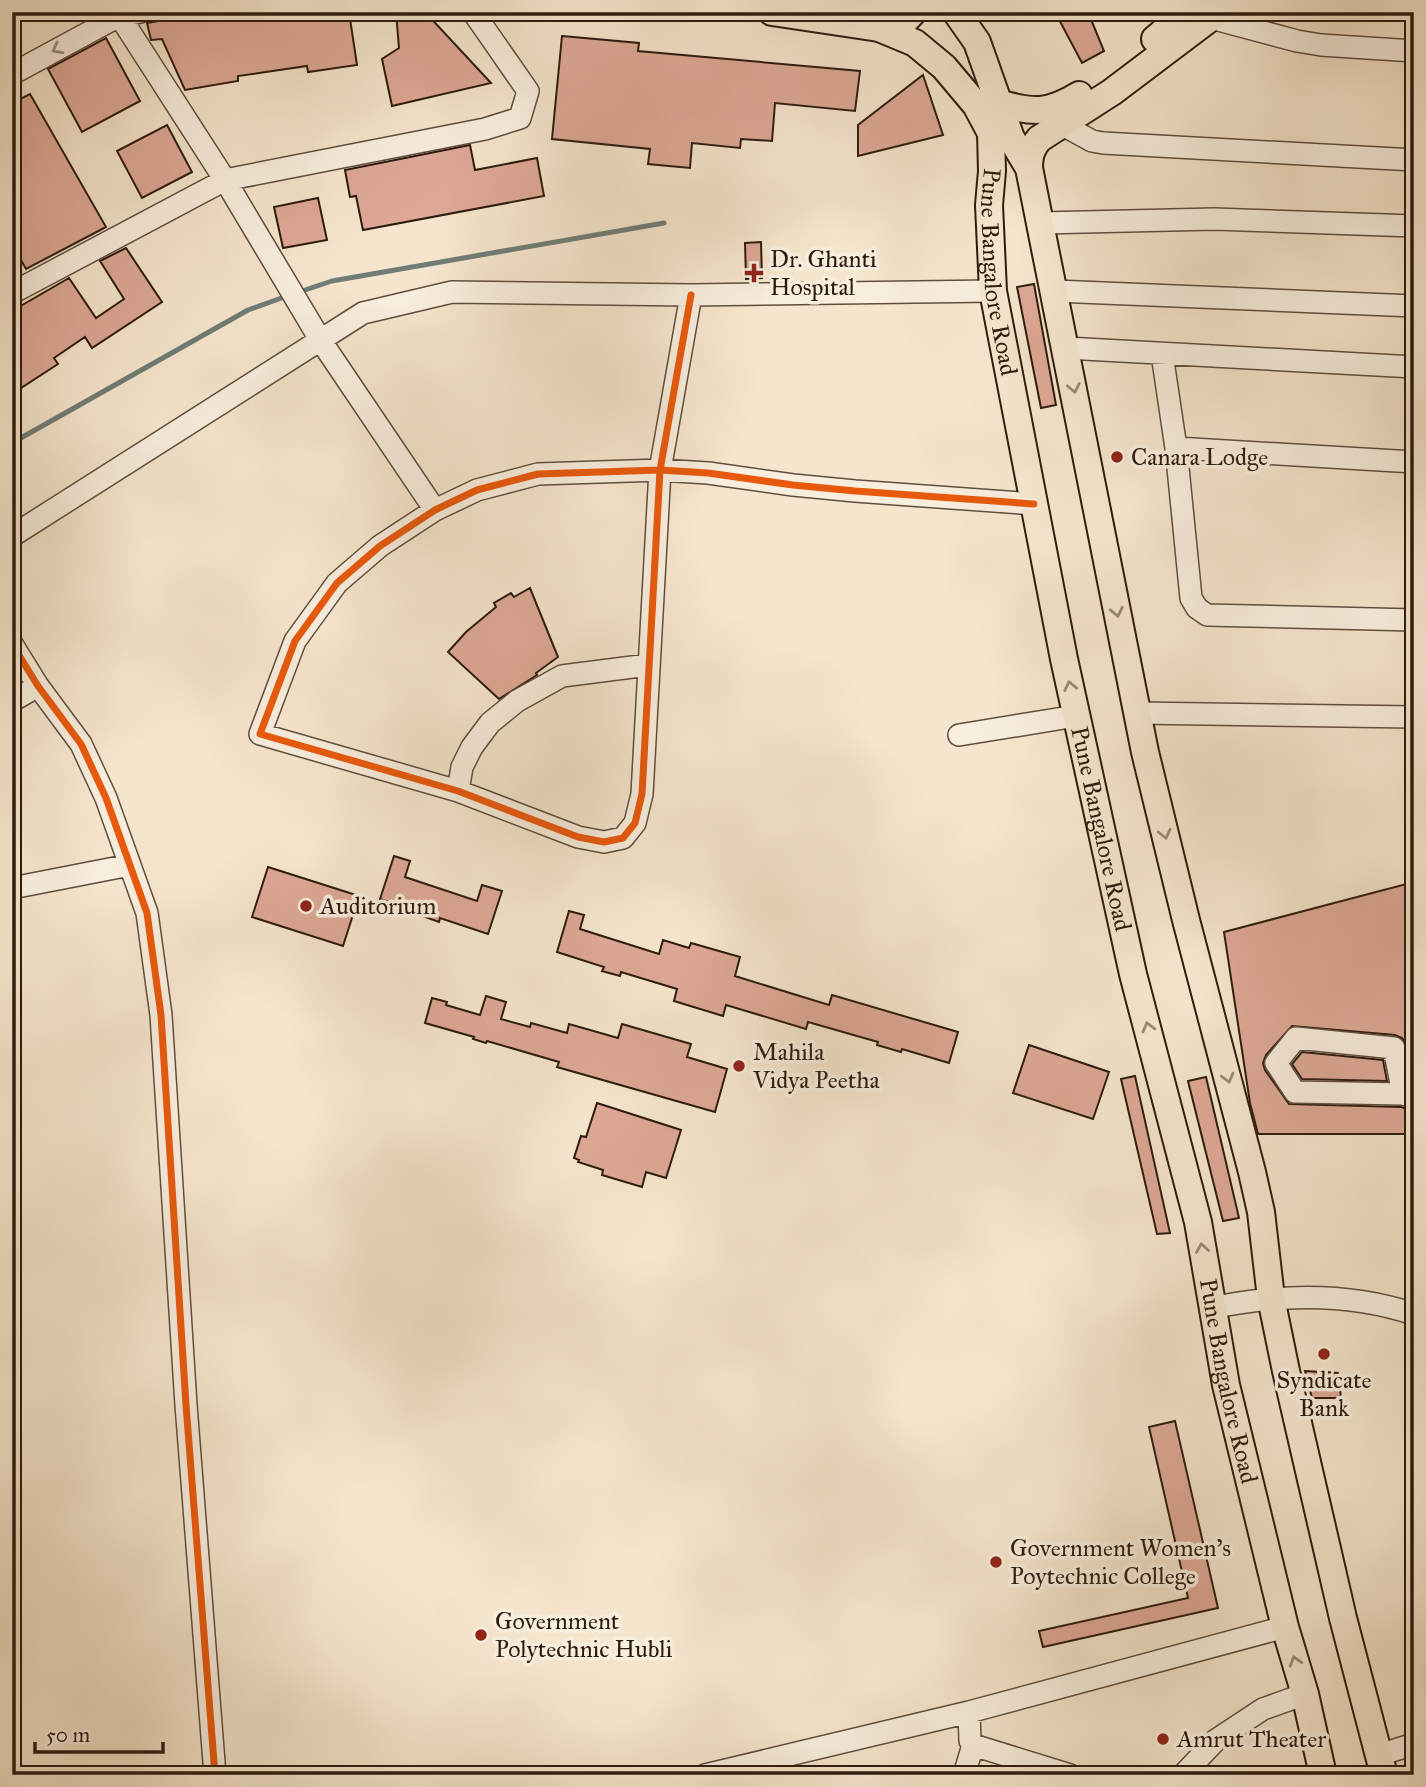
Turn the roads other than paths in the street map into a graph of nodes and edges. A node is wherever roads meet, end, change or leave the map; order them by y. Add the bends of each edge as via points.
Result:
1 (141, 12) edge
2 (473, 12) edge
3 (772, 12) edge
4 (913, 12) edge
5 (956, 12) edge
6 (118, 14) edge
7 (1205, 14) edge
8 (879, 28) junction
9 (1414, 51) edge
10 (12, 74) edge
11 (999, 103) junction
12 (1070, 112) junction
13 (1001, 136) junction
14 (1414, 160) edge
15 (1030, 168) junction
16 (225, 180) junction
17 (1041, 223) junction
18 (1414, 226) edge
19 (993, 291) junction
20 (1055, 291) junction
21 (12, 293) edge
22 (691, 295) junction
23 (1414, 306) edge
24 (321, 341) junction
25 (1066, 348) junction
26 (1162, 355) junction
27 (1414, 368) edge
28 (1176, 447) junction
29 (1414, 462) edge
30 (660, 470) junction
31 (1034, 504) junction
32 (435, 510) junction
33 (12, 536) edge
34 (1414, 620) edge
35 (12, 644) edge
36 (648, 665) junction
37 (38, 686) junction
38 (12, 701) edge
39 (1137, 713) junction
40 (1076, 716) junction
41 (1414, 717) edge
42 (959, 735) dead end
43 (458, 791) junction
44 (130, 866) junction
45 (12, 888) edge
46 (1408, 1096) edge
47 (1271, 1298) junction
48 (1211, 1308) junction
49 (1414, 1314) edge
50 (1285, 1627) junction
51 (1305, 1694) junction
52 (969, 1712) junction
53 (1414, 1744) edge
54 (974, 1745) junction
55 (1382, 1765) edge
56 (758, 1768) edge
57 (215, 1775) edge
58 (705, 1775) edge
59 (964, 1775) edge
60 (1070, 1775) edge
61 (1183, 1775) edge
62 (1323, 1775) edge

1 - 6 street
2 - 16 street via 528,91 520,118 485,129
3 - 8 main road, Pune Bangalore Road
4 - 8 main road via 901,25
5 - 11 main road, Pune Bangalore Road via 977,42
6 -> 10 street
6 - 16 street
7 - 9 street via 1297,41
7 - 12 main road via 1112,92
8 - 13 main road, Pune Bangalore Road via 915,43 943,67
11 - 12 main road via 1032,111 1059,107
11 - 13 main road, Pune Bangalore Road
12 - 13 main road
12 - 14 street via 1092,141 1103,143
12 - 15 main road via 1033,147
13 - 15 main road, Pune Bangalore Road
13 - 19 main road, Pune Bangalore Road via 989,205
15 - 17 main road, Pune Bangalore Road
16 - 21 street
16 - 24 street
17 - 18 street via 1214,219
17 - 20 main road, Pune Bangalore Road
19 - 22 street
19 - 31 main road, Pune Bangalore Road
20 - 23 street
20 - 25 main road, Pune Bangalore Road
22 - 24 street via 452,292 363,313
22 - 30 street
24 - 32 street
24 - 33 street
25 - 26 street
25 -> 39 main road, Pune Bangalore Road
26 - 27 street
26 - 28 street
28 - 29 street
28 - 34 street via 1191,598 1197,608 1207,615
30 - 31 street
30 - 32 street via 538,474 477,490
30 - 36 street
40 -> 31 main road, Pune Bangalore Road
32 - 43 street via 380,546 337,583 295,641 260,734
35 - 37 street
36 - 43 street via 562,676 517,701 490,723 472,747
36 - 43 street via 642,794 635,823 623,838 604,842 578,837
37 - 38 street
37 - 44 street via 81,744
39 - 41 street
39 -> 47 main road, Pune Bangalore Road via 1261,1212
40 - 42 street
48 -> 40 main road, Pune Bangalore Road via 1198,1222 1133,974
44 - 45 street
44 - 57 street via 147,913 160,1015
46 - 46 street via 1295,1092 1276,1063 1296,1038 1394,1048
47 - 48 street
47 - 49 street via 1304,1296 1385,1304
47 - 55 main road, Pune Bangalore Road via 1343,1618
48 - 50 main road, Pune Bangalore Road
51 -> 50 main road, Pune Bangalore Road
50 - 52 street
51 - 61 street via 1244,1721 1216,1740
51 - 62 main road, Pune Bangalore Road
52 - 54 street
52 - 56 street
53 - 55 street
54 - 59 street
54 - 60 street
56 - 58 street

